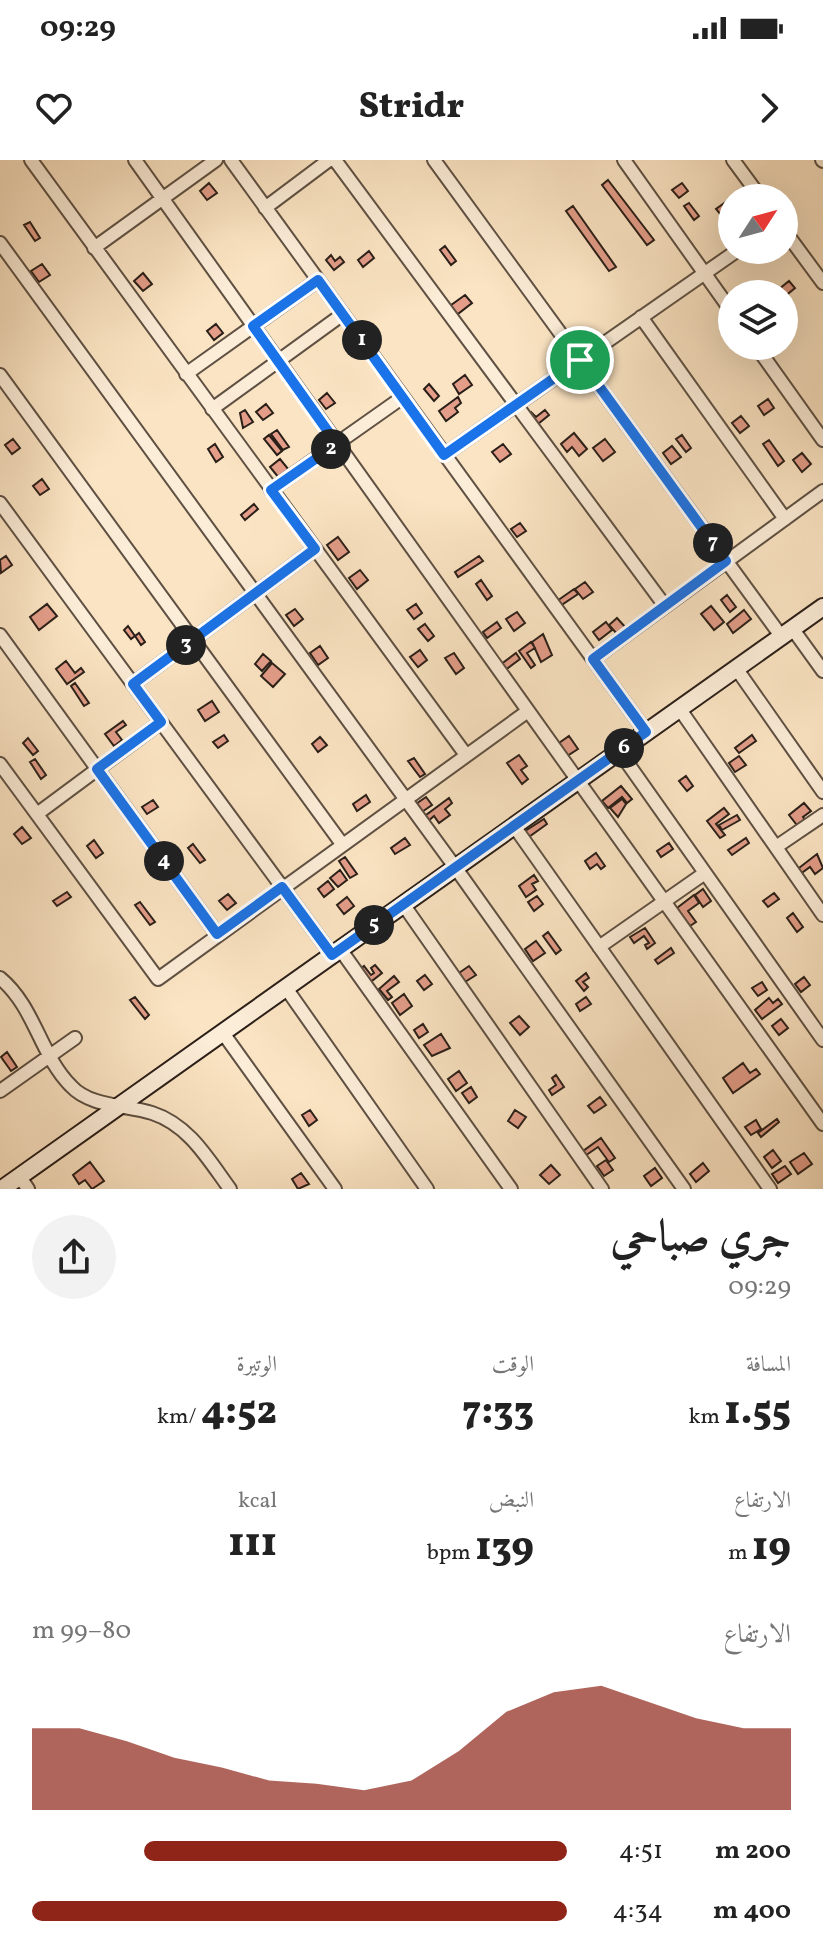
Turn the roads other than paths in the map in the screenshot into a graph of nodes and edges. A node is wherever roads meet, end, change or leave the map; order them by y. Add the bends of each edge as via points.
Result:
1 (31, 160) edge
2 (135, 160) edge
3 (216, 160) edge
4 (231, 160) edge
5 (332, 160) edge
6 (434, 160) edge
7 (624, 160) edge
8 (733, 160) edge
9 (751, 184) edge
10 (162, 199) junction
11 (265, 208) junction
12 (0, 243) edge
13 (94, 248) junction
14 (798, 249) edge
15 (718, 264) edge
16 (704, 273) junction
17 (318, 280) junction
18 (823, 283) edge
19 (718, 292) edge
20 (343, 314) junction
21 (641, 317) junction
22 (253, 326) junction
23 (580, 360) junction
24 (766, 360) edge
25 (278, 361) junction
26 (186, 374) junction
27 (0, 375) edge
28 (403, 397) junction
29 (516, 405) junction
30 (212, 409) junction
31 (823, 440) edge
32 (337, 444) junction
33 (444, 455) junction
34 (271, 490) junction
35 (823, 491) edge
36 (0, 503) edge
37 (785, 519) junction
38 (315, 549) junction
39 (726, 561) junction
40 (256, 594) junction
41 (665, 606) junction
42 (823, 607) edge
43 (787, 632) junction
44 (0, 635) edge
45 (193, 640) junction
46 (593, 659) junction
47 (736, 668) junction
48 (823, 671) edge
49 (133, 684) junction
50 (679, 708) junction
51 (528, 711) junction
52 (161, 722) junction
53 (646, 732) junction
54 (619, 751) junction
55 (466, 755) junction
56 (0, 764) edge
57 (97, 769) junction
58 (578, 780) junction
59 (823, 792) edge
60 (406, 799) junction
61 (37, 814) junction
62 (823, 815) edge
63 (514, 826) junction
64 (342, 844) junction
65 (776, 847) junction
66 (455, 867) junction
67 (705, 873) junction
68 (282, 887) junction
69 (664, 902) junction
70 (403, 904) junction
71 (823, 915) edge
72 (217, 934) junction
73 (599, 947) junction
74 (336, 952) junction
75 (0, 978) edge
76 (286, 988) junction
77 (223, 1033) junction
78 (75, 1038) dead end
79 (823, 1040) edge
80 (50, 1056) junction
81 (0, 1091) edge
82 (117, 1108) junction
83 (823, 1124) edge
84 (24, 1183) edge
85 (2, 1189) edge
86 (230, 1189) edge
87 (335, 1189) edge
88 (427, 1189) edge
89 (511, 1189) edge
90 (602, 1189) edge
91 (684, 1189) edge
92 (770, 1189) edge

1 - 13 street
2 - 10 street
3 - 10 street
4 - 11 street
5 - 11 street
5 - 29 street
6 - 23 street
7 - 16 street
8 - 9 street
10 - 13 street
10 - 22 street
11 - 17 street
12 - 40 street
13 - 26 street
14 - 18 street
15 - 16 street
16 - 19 street
16 - 21 street
17 - 20 street
17 - 22 street
20 - 25 street
20 - 28 street
21 - 23 street
21 - 37 street
22 - 25 street
22 - 26 street
23 - 29 street
23 - 39 street
24 - 31 street
25 - 30 street
25 - 32 street
26 - 30 street
27 - 45 street
28 - 32 street
28 - 33 street
29 - 33 street
29 - 41 street
30 - 34 street
32 - 34 street
32 - 51 street
33 - 46 street
34 - 38 street
35 - 37 street
36 - 49 street
37 - 39 street
38 - 40 street
38 - 55 street
39 - 41 street
39 - 43 street
40 - 45 street
40 - 60 street
41 - 46 street
42 - 43 street
43 - 47 street
43 - 48 street
44 - 57 street
45 - 49 street
45 - 64 street
46 - 53 street
47 - 50 street
47 - 59 street
49 - 52 street
50 - 53 street
50 - 65 street
51 - 55 street
51 - 58 street
52 - 57 street
52 - 68 street
53 - 54 street
54 - 58 street
54 - 67 street
55 - 60 street
56 - 61 street
57 - 61 street
57 - 72 street
58 - 63 street
58 - 69 street
60 - 64 street
60 - 66 street
61 - 72 street via 158,979
62 - 65 street
63 - 66 street
63 - 73 street
64 - 68 street
65 - 71 street
66 - 70 street
66 - 91 street
67 - 69 street
67 - 79 street
68 - 72 street
68 - 74 street
69 - 73 street
69 - 83 street
70 - 74 street
70 - 90 street
73 - 92 street
74 - 76 street
74 - 89 street
75 - 80 street via 34,1020
76 - 77 street
76 - 88 street
77 - 82 street
77 - 87 street
78 - 80 street
80 - 81 street
80 - 82 street via 72,1089
82 - 84 street
82 - 86 street via 153,1113 192,1136
84 - 85 street

